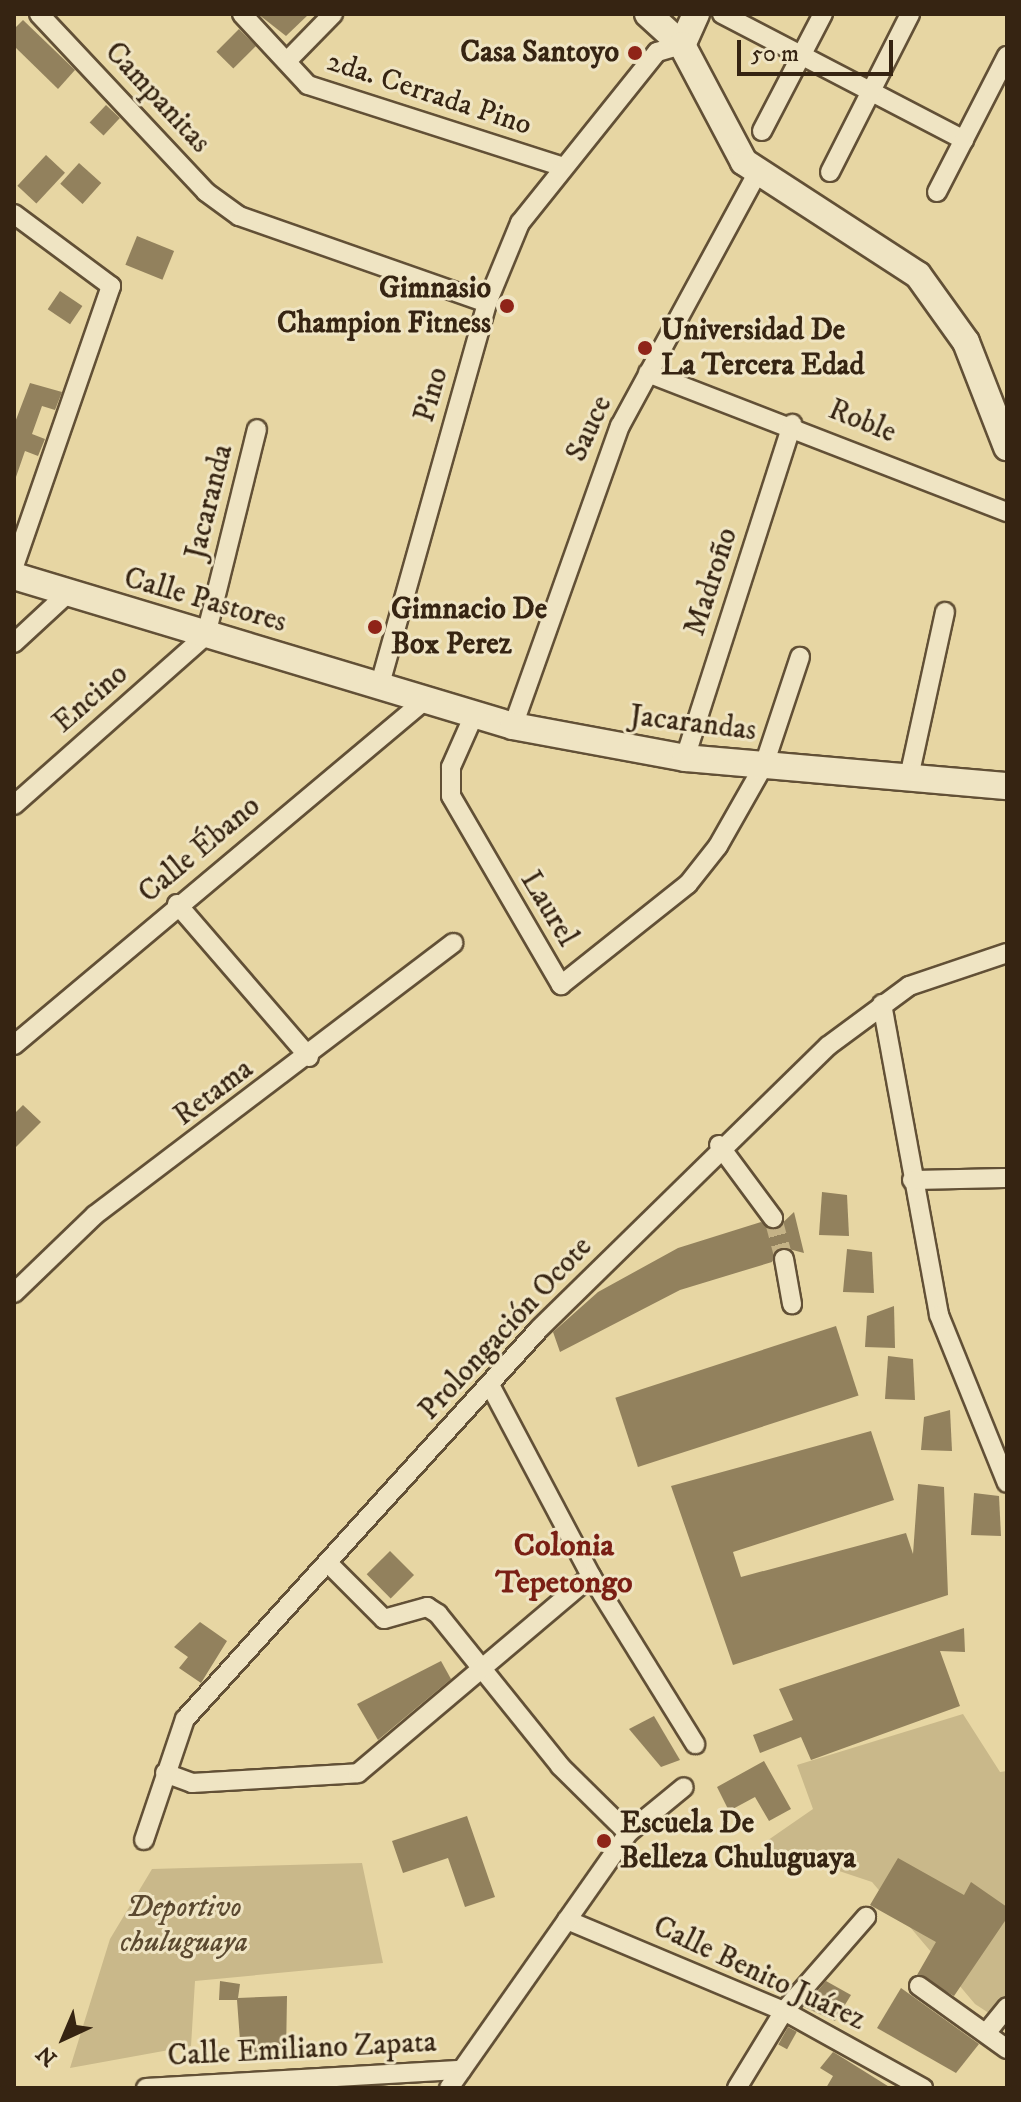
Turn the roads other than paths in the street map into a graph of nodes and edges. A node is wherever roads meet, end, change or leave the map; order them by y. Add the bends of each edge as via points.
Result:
1 (39, 14) edge
2 (242, 14) edge
3 (333, 14) edge
4 (648, 14) edge
5 (696, 14) edge
6 (722, 14) edge
7 (823, 14) edge
8 (910, 14) edge
9 (682, 45) junction
10 (1007, 56) edge
11 (801, 57) junction
12 (287, 61) junction
13 (871, 92) junction
14 (762, 131) dead end
15 (964, 140) junction
16 (563, 167) junction
17 (830, 172) dead end
18 (757, 174) junction
19 (937, 192) dead end
20 (14, 214) edge
21 (487, 303) junction
22 (648, 373) junction
23 (792, 424) junction
24 (257, 429) dead end
25 (1007, 447) edge
26 (1007, 512) edge
27 (14, 566) edge
28 (14, 576) edge
29 (67, 594) junction
30 (945, 612) dead end
31 (206, 635) junction
32 (14, 643) edge
33 (800, 657) dead end
34 (380, 684) junction
35 (424, 701) junction
36 (474, 715) junction
37 (513, 726) junction
38 (685, 758) junction
39 (764, 765) junction
40 (909, 777) junction
41 (1007, 786) edge
42 (14, 805) edge
43 (177, 904) junction
44 (453, 943) dead end
45 (1007, 953) edge
46 (882, 1004) junction
47 (14, 1045) edge
48 (309, 1057) junction
49 (719, 1145) junction
50 (1007, 1178) edge
51 (912, 1180) junction
52 (773, 1218) tunnel mouth
53 (784, 1259) tunnel mouth
54 (14, 1293) edge
55 (792, 1304) dead end
56 (490, 1385) junction
57 (1007, 1483) edge
58 (328, 1563) junction
59 (591, 1576) junction
60 (478, 1671) junction
61 (695, 1744) dead end
62 (165, 1773) junction
63 (684, 1787) dead end
64 (628, 1833) junction
65 (144, 1840) dead end
66 (866, 1917) dead end
67 (567, 1920) junction
68 (919, 1986) dead end
69 (1007, 2007) edge
70 (784, 2011) junction
71 (987, 2032) junction
72 (1007, 2049) edge
73 (461, 2070) junction
74 (203, 2085) edge
75 (146, 2088) edge
76 (449, 2088) edge
77 (737, 2088) edge
78 (923, 2088) edge

1 - 21 street, Campanitas via 206,192 239,216
2 - 12 street, 2da. Cerrada Pino
3 - 12 street
4 - 9 street
5 - 9 street
6 - 11 street
7 - 11 street
8 - 13 street
9 - 16 street, Pino via 657,52
9 - 18 street via 703,93
10 - 15 street
11 - 13 street
11 - 14 street
12 - 16 street, 2da. Cerrada Pino via 308,85
13 - 15 street
13 - 17 street
15 - 19 street
16 - 21 street, Pino via 520,223
18 - 22 street, Sauce
18 - 25 street via 918,275 966,342
20 - 27 street via 111,286
21 - 34 street, Pino
22 - 23 street, Roble
22 - 37 street, Sauce via 590,496
23 - 26 street, Roble
23 - 38 street, Madroño
24 - 31 street, Jacaranda
28 - 29 street, Calle Pastores
29 - 31 street, Calle Pastores
29 - 32 street
30 - 40 street
31 - 34 street, Calle Pastores
31 - 42 street, Encino
33 - 39 street
34 - 35 street, Jacarandas
35 - 36 street, Jacarandas
35 - 43 street, Calle Ébano
36 - 37 street, Jacarandas
36 - 39 street, Laurel via 451,767 451,796 561,985 688,884
37 - 38 street, Jacarandas
38 - 39 street, Jacarandas
39 - 40 street, Jacarandas
40 - 41 street, Jacarandas
43 - 47 street, Calle Ébano
43 - 48 street
44 - 48 street, Retama
45 - 46 street, Prolongación Ocote via 935,973
46 - 49 street, Prolongación Ocote
46 - 51 street
48 - 54 street, Retama via 95,1215
49 - 52 street
49 - 56 street, Prolongación Ocote
50 - 51 street
51 - 57 street via 952,1362
53 - 55 street
56 - 58 street, Prolongación Ocote
56 - 59 street
58 - 60 street via 384,1619 427,1607 438,1614
58 - 62 street, Prolongación Ocote via 185,1719
59 - 60 street
59 - 61 street
60 - 62 street via 358,1773 192,1783
60 - 64 street
62 - 65 street, Prolongación Ocote
63 - 64 street, Calle Emiliano Zapata
64 - 67 street, Calle Emiliano Zapata
66 - 70 street
67 - 70 street, Calle Benito Juárez
67 - 73 street, Calle Emiliano Zapata
68 - 71 street
69 - 71 street
70 - 77 street
70 - 78 street, Calle Benito Juárez
71 - 72 street
73 - 74 street, Calle Emiliano Zapata
73 - 76 street
74 - 75 street, Calle Emiliano Zapata

